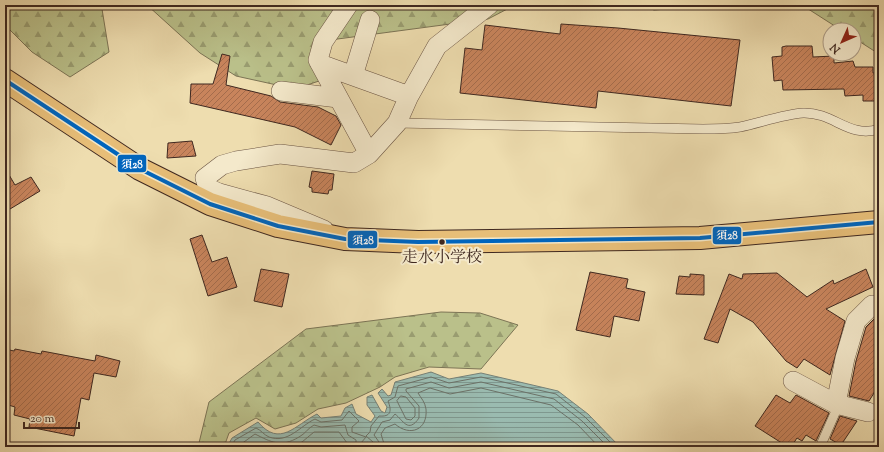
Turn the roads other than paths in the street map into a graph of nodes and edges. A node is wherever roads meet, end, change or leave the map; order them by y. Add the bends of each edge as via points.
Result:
1 (348, 5) edge
2 (489, 5) edge
3 (370, 20) dead end
4 (320, 64) junction
5 (353, 76) junction
6 (5, 80) edge
7 (281, 91) dead end
8 (409, 96) junction
9 (338, 98) junction
10 (397, 123) junction
11 (879, 129) edge
12 (369, 154) junction
13 (879, 222) edge
14 (346, 239) junction
15 (879, 305) edge
16 (793, 381) dead end
17 (836, 404) junction
18 (874, 413) edge
19 (820, 447) edge

1 - 4 street via 323,42 318,60
2 - 8 street via 437,46
3 - 5 street
4 - 5 street
4 - 9 street
5 - 8 street
6 - 14 highway via 140,169 210,204 278,226
7 - 9 street
8 - 10 street
9 - 12 street
10 - 11 lane via 703,129 738,127 802,113 824,116 855,131 871,132
10 - 12 street
12 - 14 street via 354,163 280,154 222,164 205,178 208,188 219,193 266,206
13 - 14 highway via 700,238 418,242
15 - 17 street via 872,304 856,321 845,358
16 - 17 street
17 - 18 street
17 - 19 lane via 835,413

